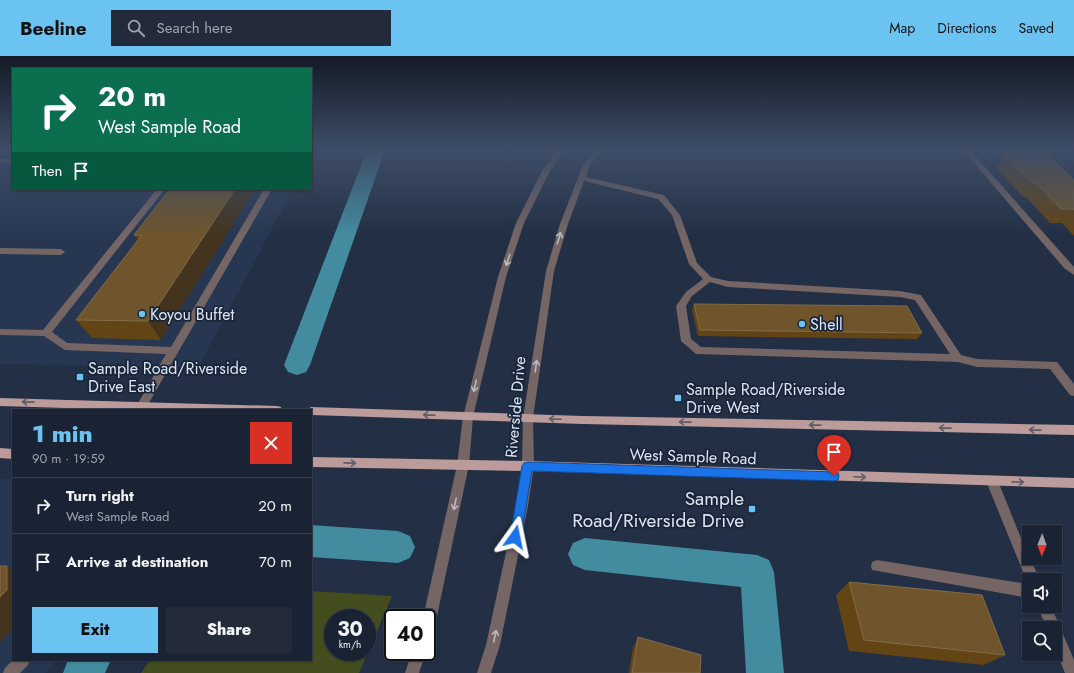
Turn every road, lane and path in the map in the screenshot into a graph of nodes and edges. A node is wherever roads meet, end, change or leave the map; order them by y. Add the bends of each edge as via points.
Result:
1 (582, 178) edge
2 (542, 179) edge
3 (585, 179) edge
4 (991, 179) edge
5 (160, 190) edge
6 (267, 190) edge
7 (0, 251) edge
8 (61, 252) dead end
9 (1074, 272) edge
10 (708, 279) junction
11 (0, 332) edge
12 (46, 333) junction
13 (173, 351) junction
14 (958, 358) junction
15 (1074, 392) edge
16 (0, 402) edge
17 (142, 405) junction
18 (250, 409) edge
19 (312, 411) edge
20 (468, 416) junction
21 (528, 418) junction
22 (1074, 430) edge
23 (0, 453) edge
24 (12, 454) edge
25 (312, 462) edge
26 (463, 465) junction
27 (528, 466) junction
28 (992, 482) junction
29 (1074, 483) edge
30 (876, 566) dead end
31 (1030, 573) edge
32 (1022, 590) edge
33 (432, 609) edge
34 (1062, 649) edge
35 (22, 661) edge
36 (416, 661) edge
37 (10, 673) edge
38 (412, 673) edge
39 (484, 673) edge
40 (1072, 673) edge

21 -> 1 street, Riverside Drive via 550,271 564,224
2 -> 20 street via 520,223 502,277
3 - 10 street via 661,197 676,215 693,264
4 - 9 street
5 - 12 street
6 - 13 street
7 - 8 street
10 - 14 street via 728,284 918,297
10 - 14 street via 689,294 681,306 686,341 699,351
11 - 12 street
12 - 13 street via 65,346
13 - 17 street
14 - 15 street via 977,363 1053,364
17 -> 16 main road
17 - 18 main road
20 -> 19 main road, West Sample Road
20 - 21 main road, West Sample Road
20 - 26 street
22 -> 21 main road, West Sample Road
21 - 27 street, Riverside Drive
23 - 24 main road
25 -> 26 main road, West Sample Road
26 - 27 main road, West Sample Road
26 -> 33 street
27 -> 28 main road, West Sample Road
39 -> 27 street, Riverside Drive via 493,645
28 -> 29 main road, West Sample Road
28 - 31 street
30 - 32 street
34 - 40 street
35 - 37 street
36 - 38 street

